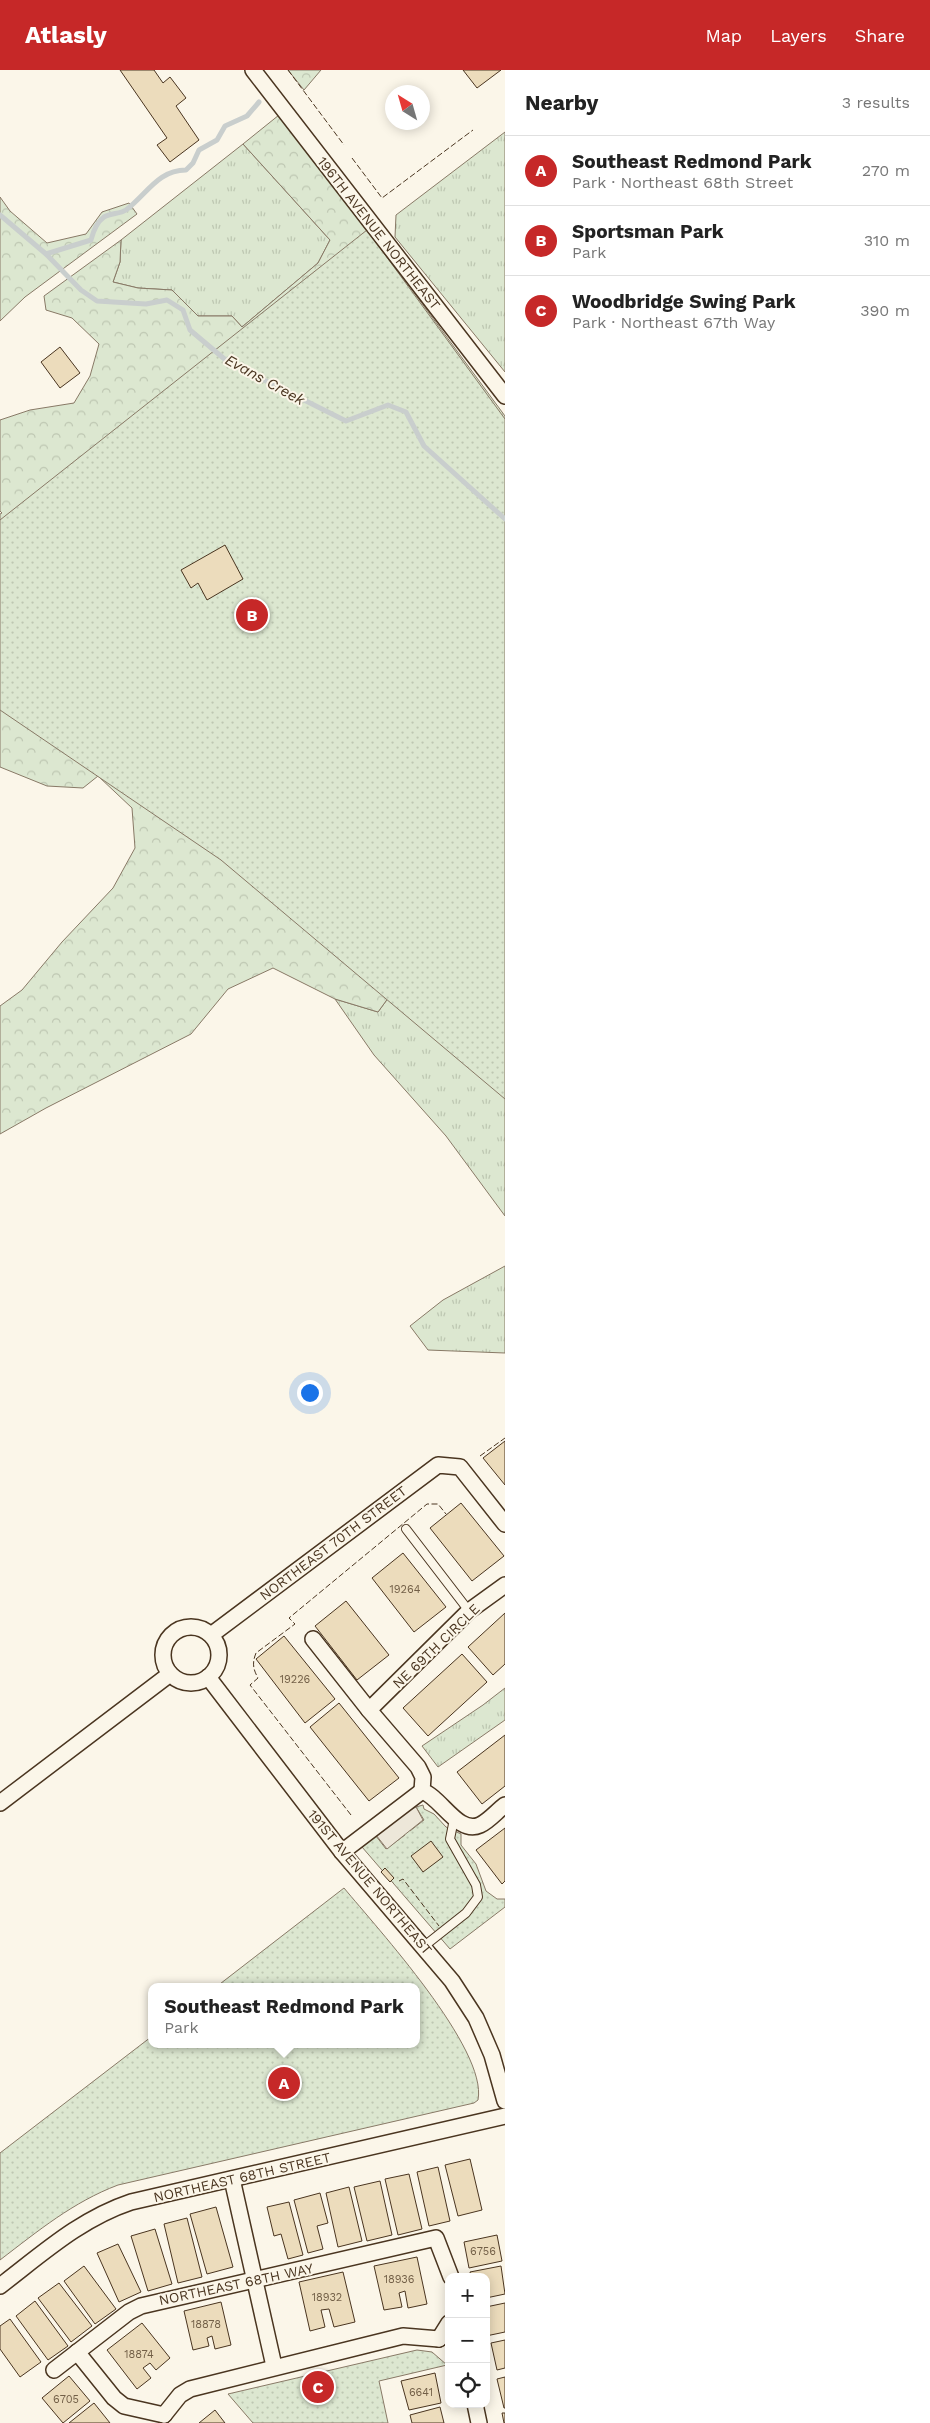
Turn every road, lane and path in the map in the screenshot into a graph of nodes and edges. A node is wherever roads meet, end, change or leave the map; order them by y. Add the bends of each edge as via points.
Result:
1 (253, 70) edge
2 (505, 396) edge
3 (505, 1524) edge
4 (406, 1529) dead end
5 (505, 1585) edge
6 (469, 1611) junction
7 (211, 1635) junction
8 (313, 1639) dead end
9 (170, 1674) junction
10 (208, 1677) junction
11 (369, 1710) junction
12 (422, 1791) junction
13 (0, 1803) edge
14 (505, 1805) edge
15 (454, 1819) junction
16 (342, 1852) junction
17 (423, 1947) junction
18 (505, 2101) edge
19 (505, 2116) edge
20 (232, 2179) junction
21 (449, 2273) edge
22 (256, 2280) junction
23 (0, 2286) edge
24 (444, 2343) edge
25 (77, 2352) junction
26 (274, 2366) junction
27 (54, 2370) dead end
28 (476, 2408) edge
29 (164, 2419) edge
30 (479, 2423) edge

1 - 2 street, 196TH AVENUE NORTHEAST
3 - 7 street, NORTHEAST 70TH STREET via 459,1467 438,1464
4 - 6 lane
5 - 6 street, NE 69TH CIRCLE
6 - 11 street, NE 69TH CIRCLE
7 - 9 street via 189,1627 181,1628 169,1638 163,1660
7 - 10 street via 219,1657
8 - 11 street
9 - 10 street via 189,1683
9 - 13 street
10 - 16 street, 191ST AVENUE NORTHEAST
11 - 12 street via 418,1767 423,1777
12 - 15 street via 437,1799
12 - 16 street
14 - 15 street via 479,1826 466,1826
15 - 17 lane via 450,1839 476,1885 478,1897 466,1913
16 - 17 street, 191ST AVENUE NORTHEAST
17 - 18 street, 191ST AVENUE NORTHEAST via 452,1980 476,2018 492,2055
19 - 20 street, NORTHEAST 68TH STREET
20 - 22 street
20 - 23 street, NORTHEAST 68TH STREET via 109,2209 71,2231
21 - 22 street, NORTHEAST 68TH WAY via 436,2238
22 - 25 street, NORTHEAST 68TH WAY via 140,2306
22 - 26 street
24 - 26 street via 403,2336
25 - 27 street, NORTHEAST 68TH WAY
25 - 29 street via 124,2406
26 - 29 street via 190,2389 180,2395
28 - 30 street

